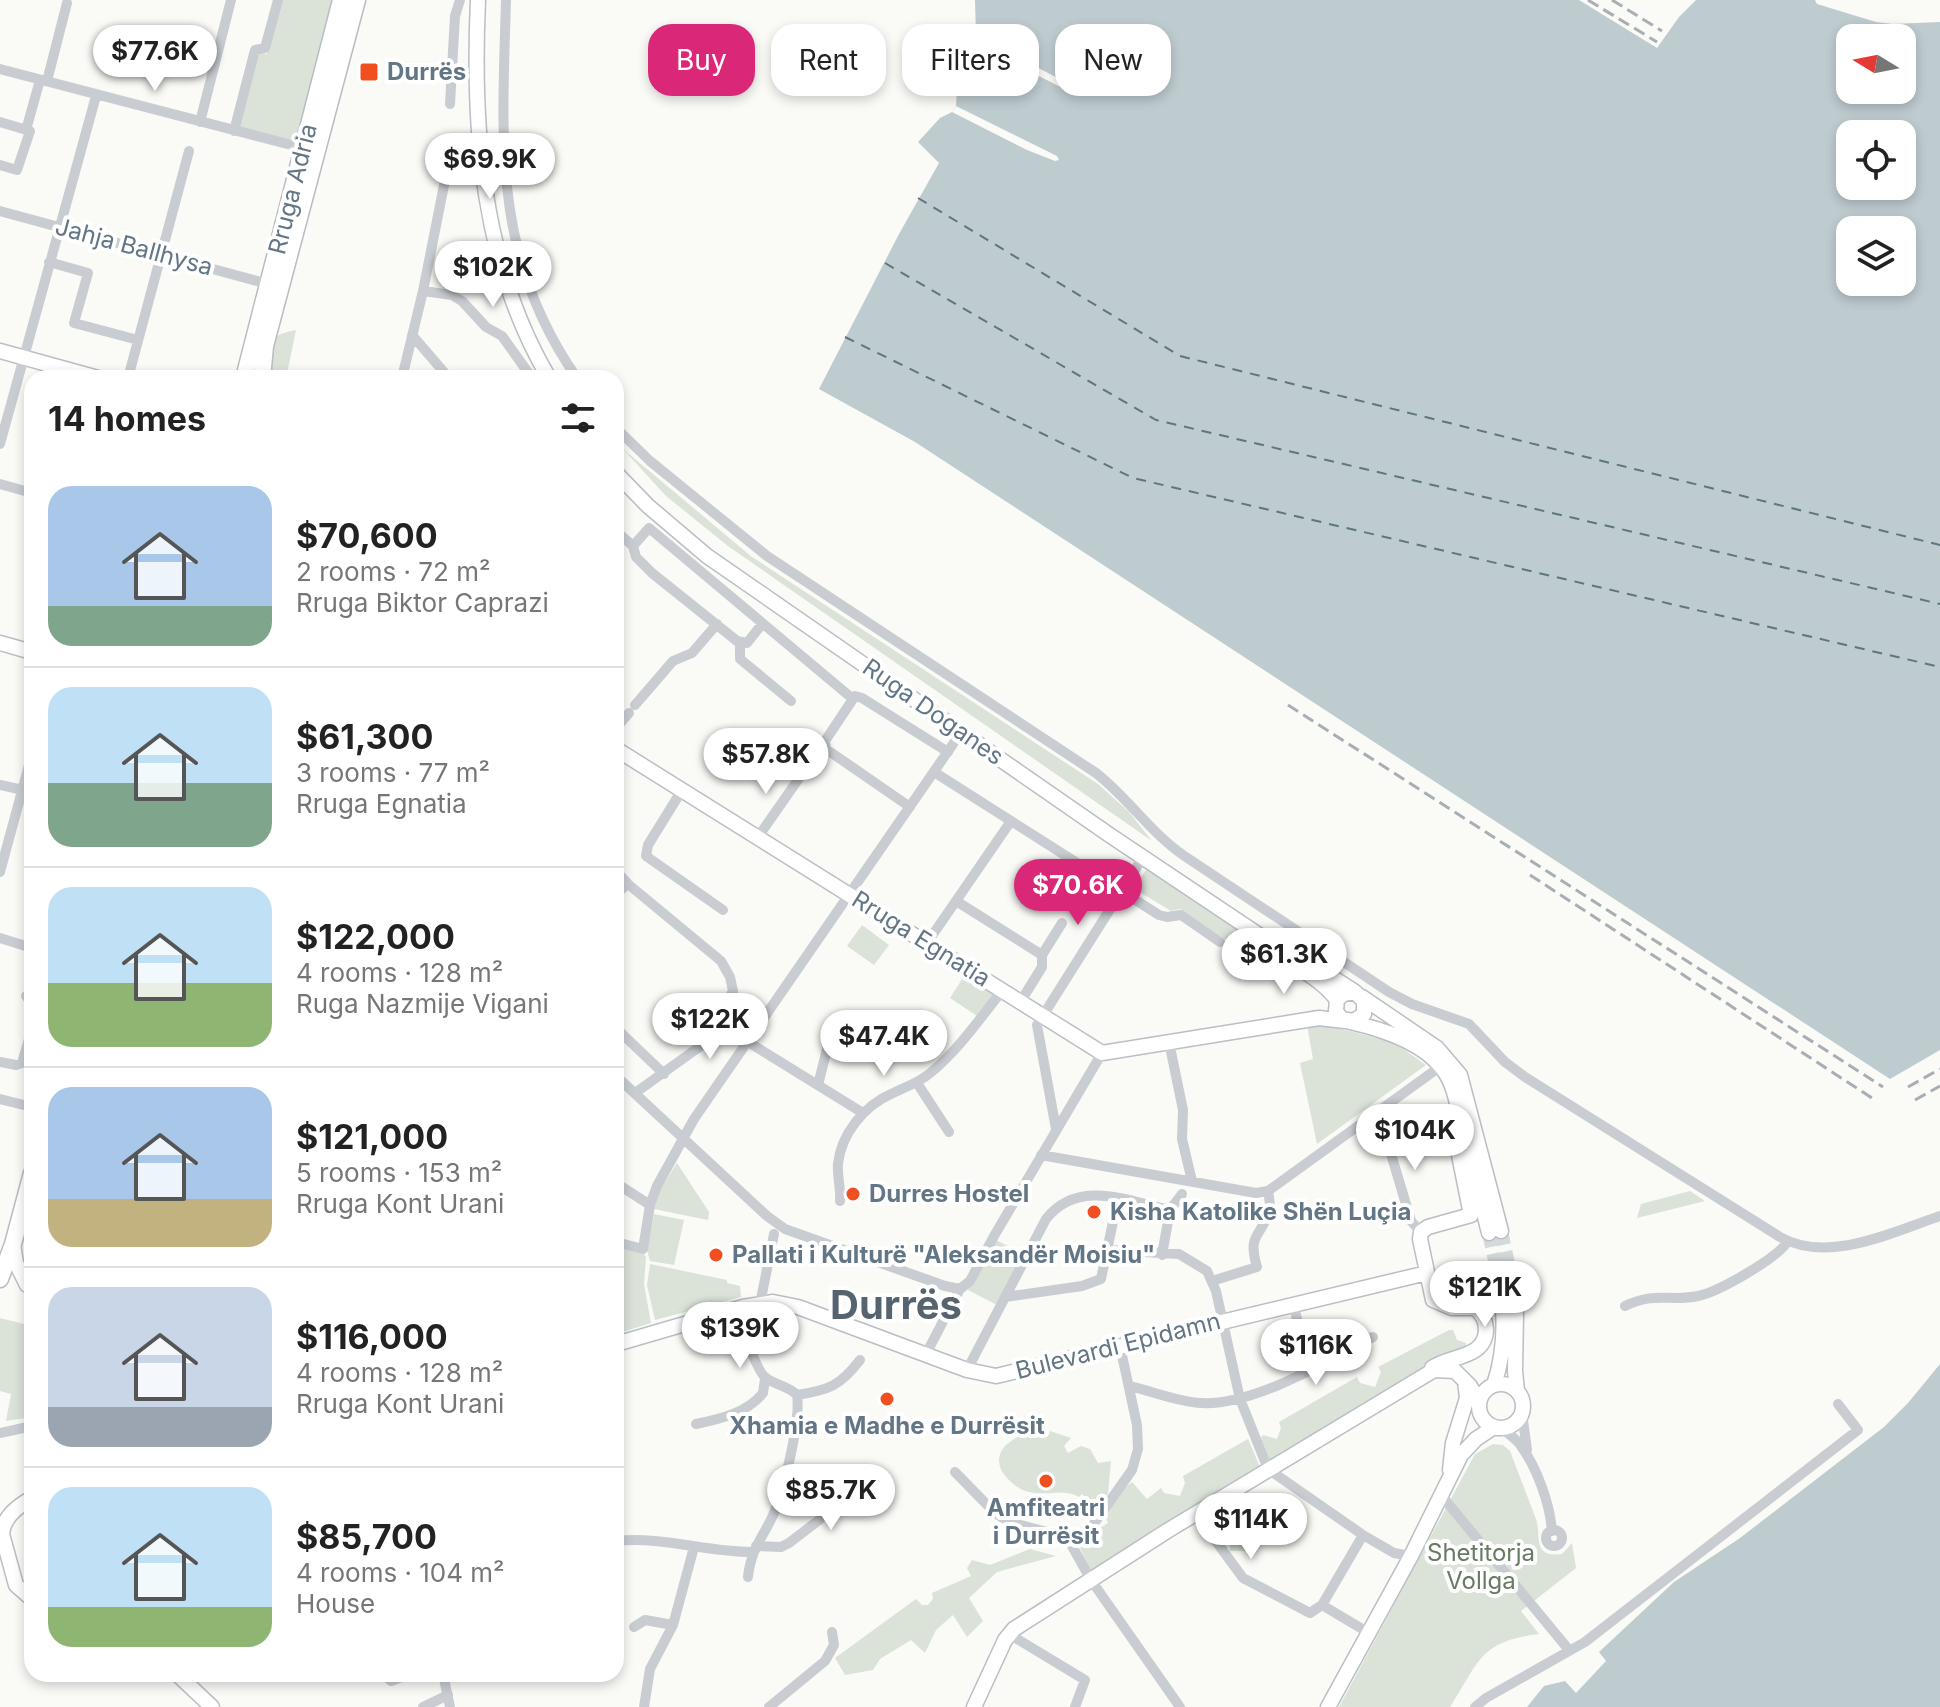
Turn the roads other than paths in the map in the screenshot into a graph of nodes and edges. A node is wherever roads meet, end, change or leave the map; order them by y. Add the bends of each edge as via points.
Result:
1 (231, 0) edge
2 (278, 0) edge
3 (341, 0) edge
4 (357, 0) edge
5 (460, 0) edge
6 (478, 0) edge
7 (506, 0) edge
8 (67, 3) dead end
9 (0, 69) edge
10 (44, 80) junction
11 (96, 96) junction
12 (450, 104) dead end
13 (0, 122) edge
14 (200, 122) junction
15 (26, 130) junction
16 (234, 131) junction
17 (303, 148) junction
18 (189, 151) dead end
19 (481, 151) junction
20 (0, 165) edge
21 (0, 211) edge
22 (59, 227) junction
23 (161, 255) junction
24 (49, 262) junction
25 (268, 284) junction
26 (423, 291) junction
27 (412, 335) junction
28 (138, 340) junction
29 (0, 351) edge
30 (24, 358) junction
31 (68, 370) edge
32 (130, 370) edge
33 (246, 370) edge
34 (263, 370) edge
35 (404, 370) edge
36 (442, 370) edge
37 (526, 370) edge
38 (545, 370) edge
39 (571, 370) edge
40 (624, 436) edge
41 (0, 444) edge
42 (624, 481) edge
43 (0, 484) edge
44 (24, 491) edge
45 (624, 539) edge
46 (633, 546) junction
47 (717, 624) junction
48 (762, 624) junction
49 (740, 642) junction
50 (0, 643) edge
51 (24, 650) edge
52 (853, 699) junction
53 (791, 701) dead end
54 (624, 718) edge
55 (962, 731) junction
56 (948, 752) junction
57 (624, 754) edge
58 (934, 772) junction
59 (802, 774) dead end
60 (0, 785) edge
61 (24, 790) edge
62 (682, 790) junction
63 (24, 800) edge
64 (910, 807) junction
65 (1011, 821) junction
66 (758, 837) junction
67 (1143, 857) junction
68 (0, 872) edge
69 (624, 880) edge
70 (628, 884) junction
71 (624, 887) edge
72 (1121, 891) junction
73 (850, 895) junction
74 (956, 901) junction
75 (723, 910) dead end
76 (1062, 923) dead end
77 (1262, 937) junction
78 (0, 938) edge
79 (1220, 942) dead end
80 (927, 943) junction
81 (24, 946) edge
82 (1042, 955) junction
83 (1002, 991) junction
84 (1359, 995) junction
85 (1021, 1001) junction
86 (1336, 1002) junction
87 (1044, 1016) junction
88 (1348, 1022) junction
89 (1245, 1029) junction
90 (624, 1036) edge
91 (748, 1042) junction
92 (1169, 1042) junction
93 (828, 1045) dead end
94 (1102, 1053) junction
95 (24, 1056) edge
96 (0, 1062) edge
97 (1441, 1066) junction
98 (664, 1074) junction
99 (624, 1083) edge
100 (917, 1083) junction
101 (818, 1085) junction
102 (635, 1093) junction
103 (0, 1099) edge
104 (24, 1105) edge
105 (863, 1113) junction
106 (1383, 1127) dead end
107 (1056, 1129) junction
108 (949, 1132) dead end
109 (1465, 1136) junction
110 (684, 1139) junction
111 (1041, 1155) junction
112 (1192, 1181) junction
113 (624, 1188) edge
114 (1268, 1191) junction
115 (1182, 1194) dead end
116 (1118, 1198) junction
117 (840, 1201) dead end
118 (24, 1203) edge
119 (650, 1205) junction
120 (1170, 1210) junction
121 (1940, 1216) edge
122 (1421, 1232) junction
123 (774, 1234) dead end
124 (1788, 1241) junction
125 (13, 1244) junction
126 (624, 1244) edge
127 (1108, 1250) junction
128 (1162, 1255) junction
129 (0, 1259) edge
130 (1427, 1273) junction
131 (24, 1276) edge
132 (1, 1279) edge
133 (1212, 1281) junction
134 (24, 1284) edge
135 (960, 1289) junction
136 (1005, 1297) junction
137 (760, 1304) junction
138 (1293, 1304) junction
139 (1625, 1306) dead end
140 (736, 1309) junction
141 (1222, 1321) junction
142 (1373, 1337) dead end
143 (624, 1342) edge
144 (1120, 1346) junction
145 (926, 1354) junction
146 (860, 1360) dead end
147 (1458, 1369) junction
148 (967, 1370) junction
149 (1311, 1370) junction
150 (765, 1379) junction
151 (1494, 1385) junction
152 (1129, 1386) junction
153 (1517, 1391) junction
154 (797, 1395) junction
155 (1240, 1399) junction
156 (1479, 1404) junction
157 (1838, 1404) dead end
158 (1522, 1413) junction
159 (696, 1424) dead end
160 (24, 1428) edge
161 (1498, 1428) junction
162 (0, 1433) edge
163 (1527, 1456) junction
164 (1268, 1469) junction
165 (955, 1472) dead end
166 (1450, 1474) junction
167 (851, 1476) dead end
168 (1441, 1495) junction
169 (24, 1505) edge
170 (1196, 1514) junction
171 (1552, 1531) dead end
172 (1363, 1535) junction
173 (1067, 1537) junction
174 (624, 1541) edge
175 (694, 1547) junction
176 (754, 1549) junction
177 (1411, 1556) junction
178 (748, 1577) dead end
179 (1091, 1580) junction
180 (24, 1592) edge
181 (1322, 1605) junction
182 (673, 1625) junction
183 (634, 1627) dead end
184 (832, 1632) dead end
185 (1369, 1633) junction
186 (1009, 1634) junction
187 (1569, 1650) junction
188 (185, 1682) edge
189 (445, 1682) edge
190 (448, 1695) junction
191 (212, 1707) edge
192 (423, 1707) edge
193 (450, 1707) edge
194 (644, 1707) edge
195 (769, 1707) edge
196 (974, 1707) edge
197 (1075, 1707) edge
198 (1180, 1707) edge
199 (1328, 1707) edge
200 (1475, 1707) edge

1 - 14 street
2 - 16 street via 265,48 255,50
3 - 17 main road, Rruga Adria
4 - 34 main road, Rruga Adria
5 - 12 street
6 - 19 main road
7 - 39 street via 505,184 514,239 540,316
8 - 10 street
9 - 10 street
10 - 11 street
10 - 15 street
11 - 14 street
11 - 22 street
13 - 15 street
14 - 16 street
15 - 20 street via 30,131 17,170
16 - 17 street
17 - 25 main road, Rruga Adria
18 - 23 street
19 - 26 street via 461,148 455,138 448,140 445,150 450,155
19 - 38 main road via 509,291
21 - 22 street, Jahja Ballhysa
22 - 23 street, Jahja Ballhysa
22 - 24 street
23 - 25 street, Jahja Ballhysa
23 - 28 street
24 - 28 street via 88,273 74,323
24 - 30 street
25 - 33 main road, Rruga Adria
26 - 27 street
26 - 37 street via 462,301 502,336
27 - 35 street
27 - 36 street
28 - 32 street
29 - 30 main road
30 - 31 main road
30 - 41 street
40 - 124 street via 767,556 1096,773 1183,855 1389,992 1469,1024 1525,1077
42 - 55 main road, Ruga Doganes via 707,556
43 - 44 street
45 - 46 street
46 - 47 street via 652,573
46 - 48 street, Ruga Doganes via 649,528
47 - 49 street
47 - 54 street via 692,653 673,661
48 - 49 street via 747,643
48 - 52 street, Ruga Doganes
49 - 53 street via 740,659
50 - 51 main road
52 - 56 street, Ruga Doganes via 862,698
52 - 64 street via 825,741 826,749
55 - 56 street
55 - 67 main road, Ruga Doganes
56 - 58 street
57 - 62 main road, Rruga Egnatia
58 - 64 street
58 - 65 street
59 - 66 street
60 - 61 street
62 - 66 main road, Rruga Egnatia
62 - 75 street via 646,856
63 - 68 street
64 - 73 street
65 - 72 street
65 - 74 street
66 - 73 main road, Rruga Egnatia
67 - 72 street
67 - 77 main road, Ruga Doganes
69 - 70 street
70 - 71 street
70 - 98 street via 721,961 733,991 702,1045
72 - 79 street via 1163,917 1181,915
72 - 87 street
73 - 80 main road, Rruga Egnatia
73 - 91 street
74 - 80 street
74 - 82 street
76 - 82 street
77 - 84 main road
77 - 86 main road via 1328,989
78 - 81 street
80 - 83 main road, Rruga Egnatia
82 - 85 street via 1042,967
83 - 85 main road, Rruga Egnatia
83 - 100 street via 947,1058
84 - 86 main road via 1343,994
84 - 88 main road via 1364,1014
84 - 109 main road via 1456,1067 1467,1095 1495,1232
85 - 87 main road, Rruga Egnatia
86 - 88 main road via 1337,1014
86 - 89 main road
87 - 94 main road, Rruga Egnatia
87 - 107 street via 1037,1025
88 - 89 main road via 1319,1018
88 - 97 main road via 1392,1034
89 - 92 main road
90 - 98 street
91 - 101 street
91 - 110 street
92 - 94 main road
92 - 112 street
93 - 101 street
94 - 107 street
95 - 96 street via 16,1065
97 - 109 main road
97 - 114 street
98 - 102 street
99 - 102 street
100 - 105 street
100 - 108 street
101 - 105 street
102 - 110 street
103 - 104 street
105 - 117 street via 840,1155
106 - 122 street via 1411,1221
107 - 111 street
109 - 122 main road via 1457,1145 1471,1215
110 - 119 street
110 - 135 street via 785,1229
111 - 112 street
111 - 135 street via 970,1281
112 - 114 street
113 - 119 street
114 - 133 street via 1270,1210 1252,1250 1257,1267
115 - 120 street
116 - 120 street
116 - 127 street
116 - 136 street via 1083,1195 1058,1206
118 - 125 main road
119 - 126 street via 643,1249
120 - 128 street
121 - 124 street via 1859,1242 1813,1247
122 - 130 main road
123 - 137 street
124 - 139 street via 1772,1259 1707,1294 1647,1297
125 - 129 main road
125 - 131 main road
125 - 132 main road
127 - 128 street
127 - 136 street via 1096,1282
128 - 133 street via 1193,1260
130 - 138 main road, Bulevardi Epidamn
130 - 147 main road via 1437,1303 1475,1308 1486,1324 1480,1347
132 - 134 main road
133 - 141 street
135 - 145 street
136 - 148 street
137 - 140 main road, Bulevardi Epidamn
137 - 145 main road, Bulevardi Epidamn via 780,1303
138 - 141 main road, Bulevardi Epidamn
138 - 149 street
140 - 143 main road, Bulevardi Epidamn
140 - 150 street
141 - 144 main road, Bulevardi Epidamn
141 - 155 street
142 - 149 street
144 - 148 main road, Bulevardi Epidamn via 996,1376
144 - 152 street
145 - 148 main road, Bulevardi Epidamn
146 - 154 street via 835,1386
147 - 156 main road
147 - 164 main road via 1423,1376
147 - 166 main road via 1467,1398
149 - 155 street
150 - 154 street
150 - 159 street via 763,1393 742,1409
151 - 153 main road
151 - 153 main road via 1503,1343 1504,1273 1516,1312
151 - 156 main road via 1484,1391
152 - 155 street via 1202,1403
152 - 173 street via 1139,1437 1132,1470 1093,1525
153 - 158 main road
154 - 176 street via 795,1435 777,1507
155 - 164 street
156 - 161 main road via 1484,1420
156 - 166 main road via 1463,1432
157 - 187 street via 1858,1430
158 - 161 main road via 1517,1422
158 - 163 street
160 - 162 street
161 - 163 street via 1517,1440
161 - 166 main road via 1470,1445
163 - 171 street
164 - 170 main road
164 - 172 street
165 - 173 street via 1003,1519
166 - 168 main road
167 - 176 street via 851,1487 838,1503 789,1543
168 - 177 main road
168 - 187 street
169 - 180 main road via 2,1526 2,1534 16,1585
170 - 179 main road
170 - 181 street via 1243,1578 1310,1613
172 - 177 street via 1394,1553
172 - 181 street
173 - 179 street
174 - 175 street via 651,1539
175 - 176 street
175 - 182 street
176 - 178 street
177 - 185 main road
179 - 186 main road
179 - 198 street
181 - 185 street
182 - 183 street via 645,1620
182 - 194 street via 650,1669
184 - 195 street via 834,1645 825,1661
185 - 199 main road
186 - 196 main road
186 - 197 street via 1085,1680
187 - 200 street
188 - 191 main road
189 - 190 street
190 - 192 street
190 - 193 street

